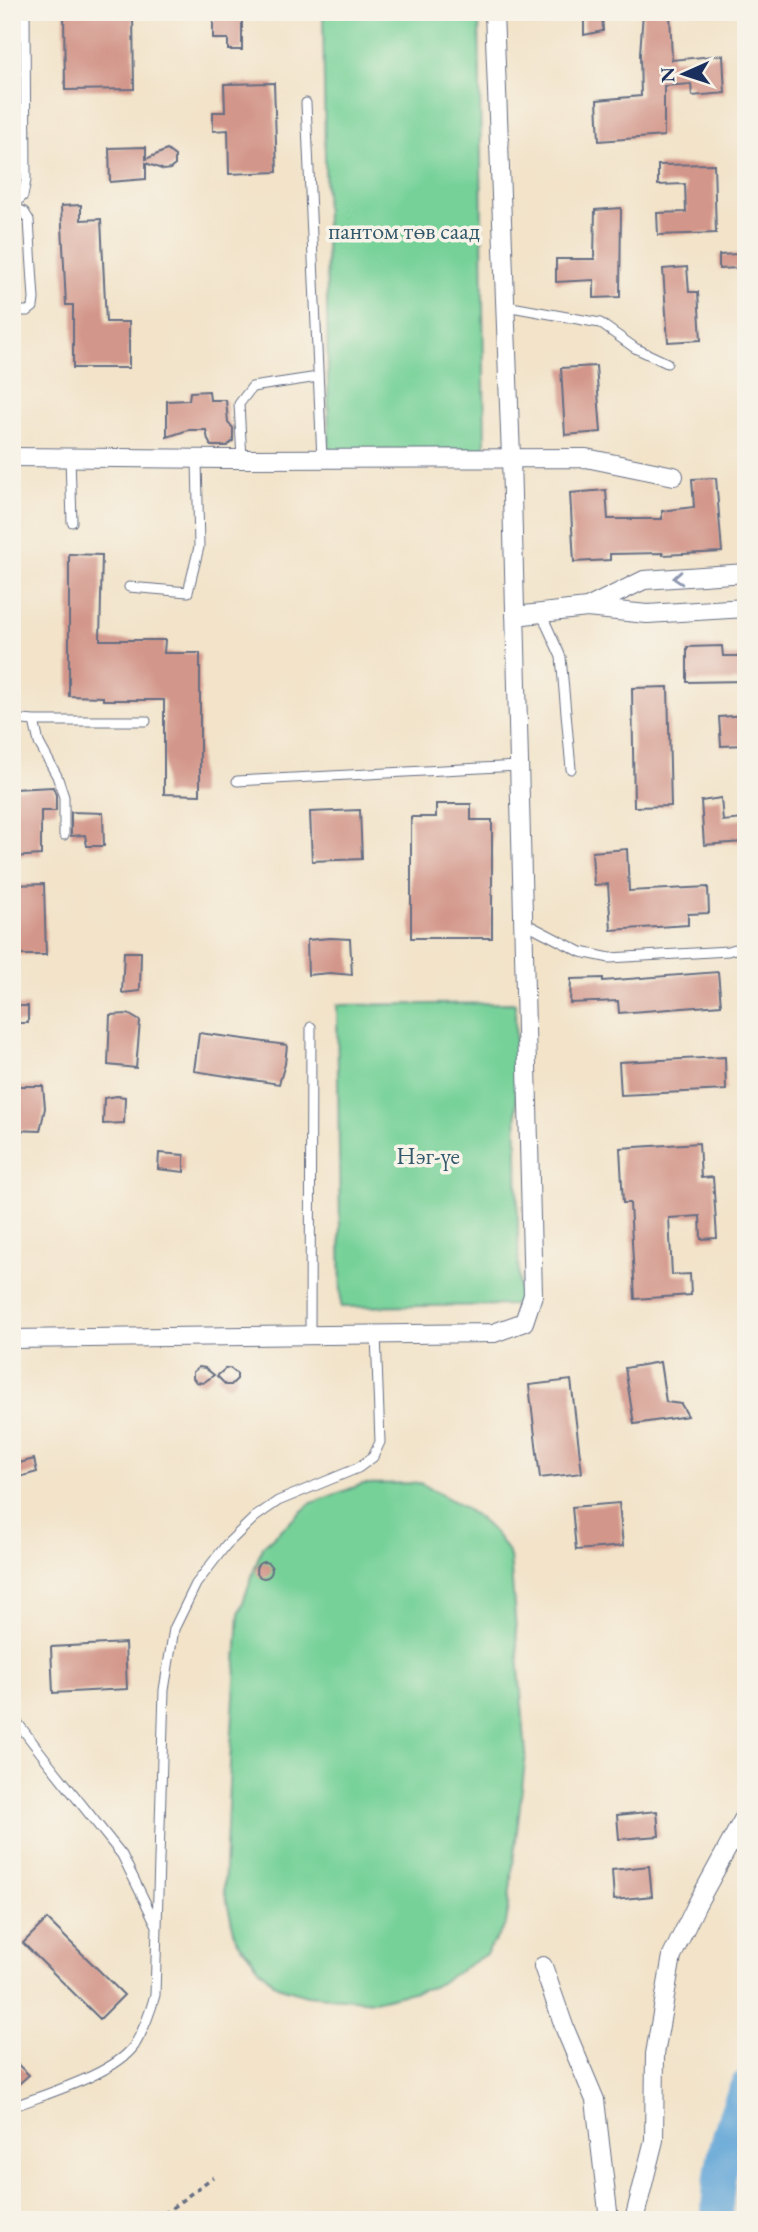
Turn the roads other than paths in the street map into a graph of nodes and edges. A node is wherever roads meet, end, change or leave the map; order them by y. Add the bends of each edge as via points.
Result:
1 (26, 12) edge
2 (494, 12) edge
3 (515, 12) edge
4 (549, 12) edge
5 (306, 103) dead end
6 (12, 206) edge
7 (506, 306) junction
8 (12, 311) edge
9 (667, 363) dead end
10 (318, 377) junction
11 (12, 457) edge
12 (69, 457) junction
13 (511, 457) junction
14 (322, 458) junction
15 (197, 459) junction
16 (242, 459) junction
17 (674, 476) dead end
18 (72, 522) dead end
19 (746, 573) edge
20 (129, 587) dead end
21 (587, 608) junction
22 (746, 608) edge
23 (541, 613) junction
24 (515, 616) junction
25 (12, 719) edge
26 (34, 721) junction
27 (146, 721) dead end
28 (519, 766) junction
29 (571, 769) dead end
30 (237, 781) dead end
31 (64, 835) dead end
32 (523, 922) junction
33 (746, 946) edge
34 (311, 1027) dead end
35 (376, 1334) junction
36 (310, 1335) junction
37 (12, 1339) edge
38 (12, 1711) edge
39 (746, 1814) edge
40 (157, 1926) junction
41 (543, 1966) dead end
42 (12, 2107) edge
43 (609, 2220) edge
44 (634, 2220) edge

1 - 6 lane via 26,180 23,196
2 - 7 street
3 - 4 lane
5 - 10 lane
6 - 8 lane via 29,220 34,299 28,312
7 - 9 lane via 600,323 635,348
7 - 13 street
10 - 14 lane
10 - 16 lane via 252,387 239,404
11 - 12 street
12 - 15 street
12 - 18 lane
13 - 14 street
13 - 17 street via 586,458
13 - 24 street
14 - 16 street
15 - 16 street
15 - 20 lane via 199,547 188,592
19 -> 21 street via 644,580
21 - 22 street via 647,614
21 - 23 street
23 - 24 street
23 - 29 lane via 561,657
24 - 28 street
25 - 26 lane
26 - 27 lane
26 - 31 lane via 64,797
28 - 30 lane
28 - 32 street
32 - 33 lane via 580,952 610,958
32 - 35 street via 533,1295 524,1322 494,1333
34 - 36 lane
35 - 36 street
35 - 40 lane via 380,1442 373,1457 358,1468 278,1501 255,1517 196,1584 174,1629 164,1690
36 - 37 street
38 - 40 lane via 122,1855
39 - 44 street via 672,1956 654,2054 654,2140
40 - 42 lane via 155,1995 148,2021 133,2048 112,2067
41 - 43 street via 595,2100

